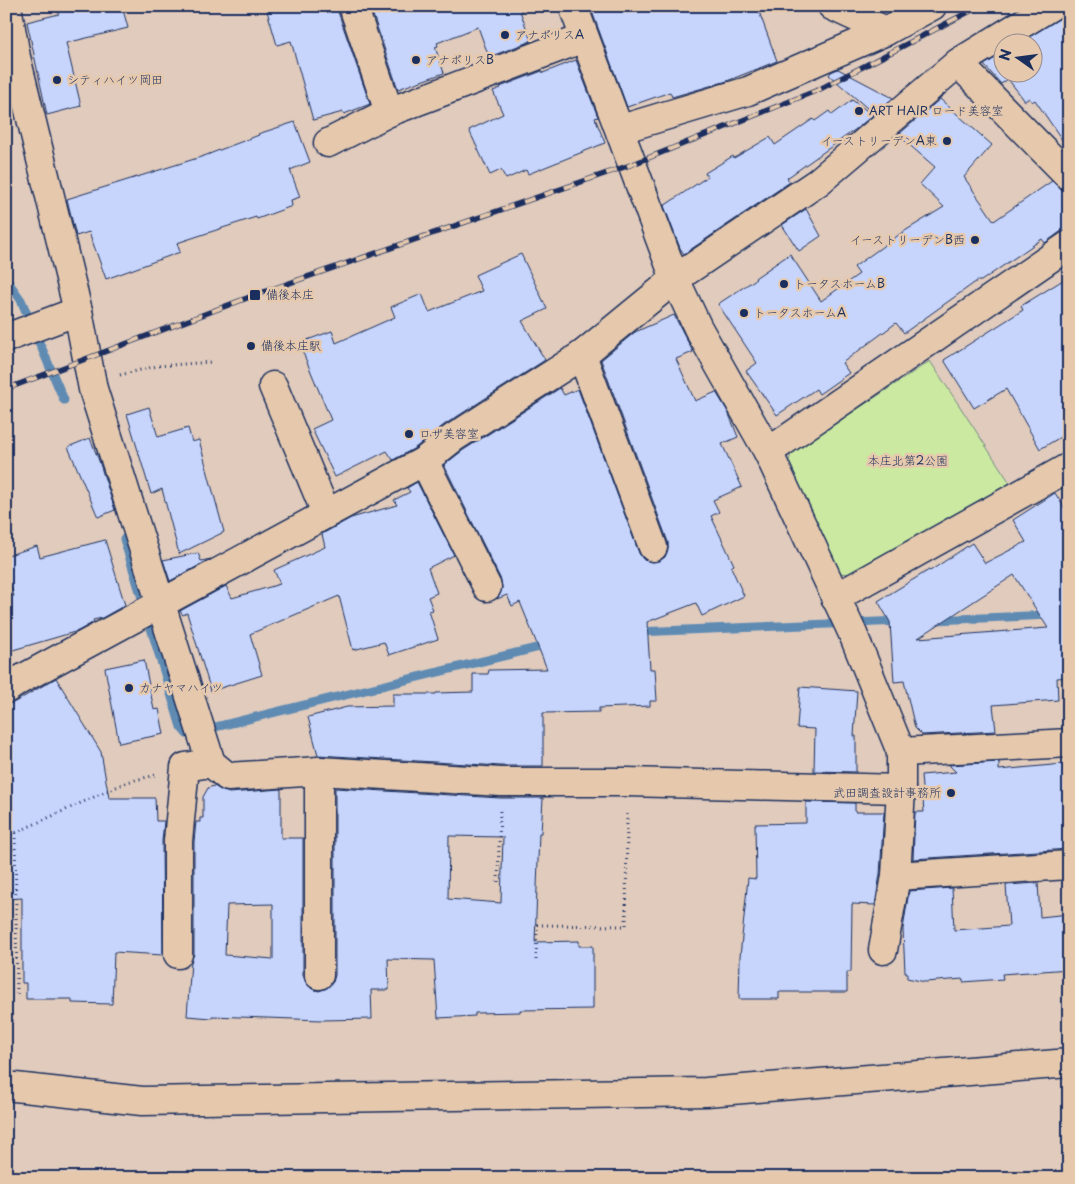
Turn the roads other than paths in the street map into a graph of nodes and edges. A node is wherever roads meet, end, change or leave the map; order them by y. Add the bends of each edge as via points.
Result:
1 (6, 6) edge
2 (353, 6) edge
3 (574, 6) edge
4 (832, 6) edge
5 (932, 6) edge
6 (1051, 6) edge
7 (886, 31) junction
8 (584, 38) junction
9 (11, 57) edge
10 (958, 63) junction
11 (389, 112) junction
12 (621, 129) junction
13 (328, 144) dead end
14 (1069, 176) edge
15 (1069, 245) edge
16 (675, 279) junction
17 (78, 311) junction
18 (11, 336) edge
19 (582, 355) junction
20 (273, 386) dead end
21 (768, 452) junction
22 (424, 461) junction
23 (1068, 470) edge
24 (326, 513) junction
25 (653, 547) dead end
26 (487, 587) dead end
27 (149, 610) junction
28 (844, 616) junction
29 (6, 689) edge
30 (1069, 743) edge
31 (200, 749) junction
32 (901, 752) junction
33 (319, 771) junction
34 (901, 788) junction
35 (1069, 865) edge
36 (896, 876) junction
37 (883, 950) dead end
38 (178, 954) dead end
39 (319, 975) dead end
40 (1069, 1062) edge
41 (6, 1086) edge

1 - 9 street
2 - 11 street
3 - 8 street
4 - 7 street
5 - 7 street
6 - 10 street
7 - 12 street via 748,91
8 - 11 street
8 - 12 street
9 - 17 street
10 - 14 street
10 - 16 street via 818,182
11 - 13 street
12 - 16 street
15 - 21 street
16 - 19 street
16 - 21 street via 698,328
17 - 18 street
17 - 27 street via 93,389
19 - 22 street via 453,438
19 - 25 street
20 - 24 street
21 - 28 street
22 - 24 street
22 - 26 street
23 - 28 street
24 - 27 street
27 - 29 street
27 - 31 street
28 - 32 street
30 - 32 street
31 - 33 street via 228,777
31 - 38 street via 178,841
32 - 34 street
33 - 34 street via 501,782
33 - 39 street
34 - 36 street
35 - 36 street
36 - 37 street
40 - 41 street via 696,1093 142,1101

